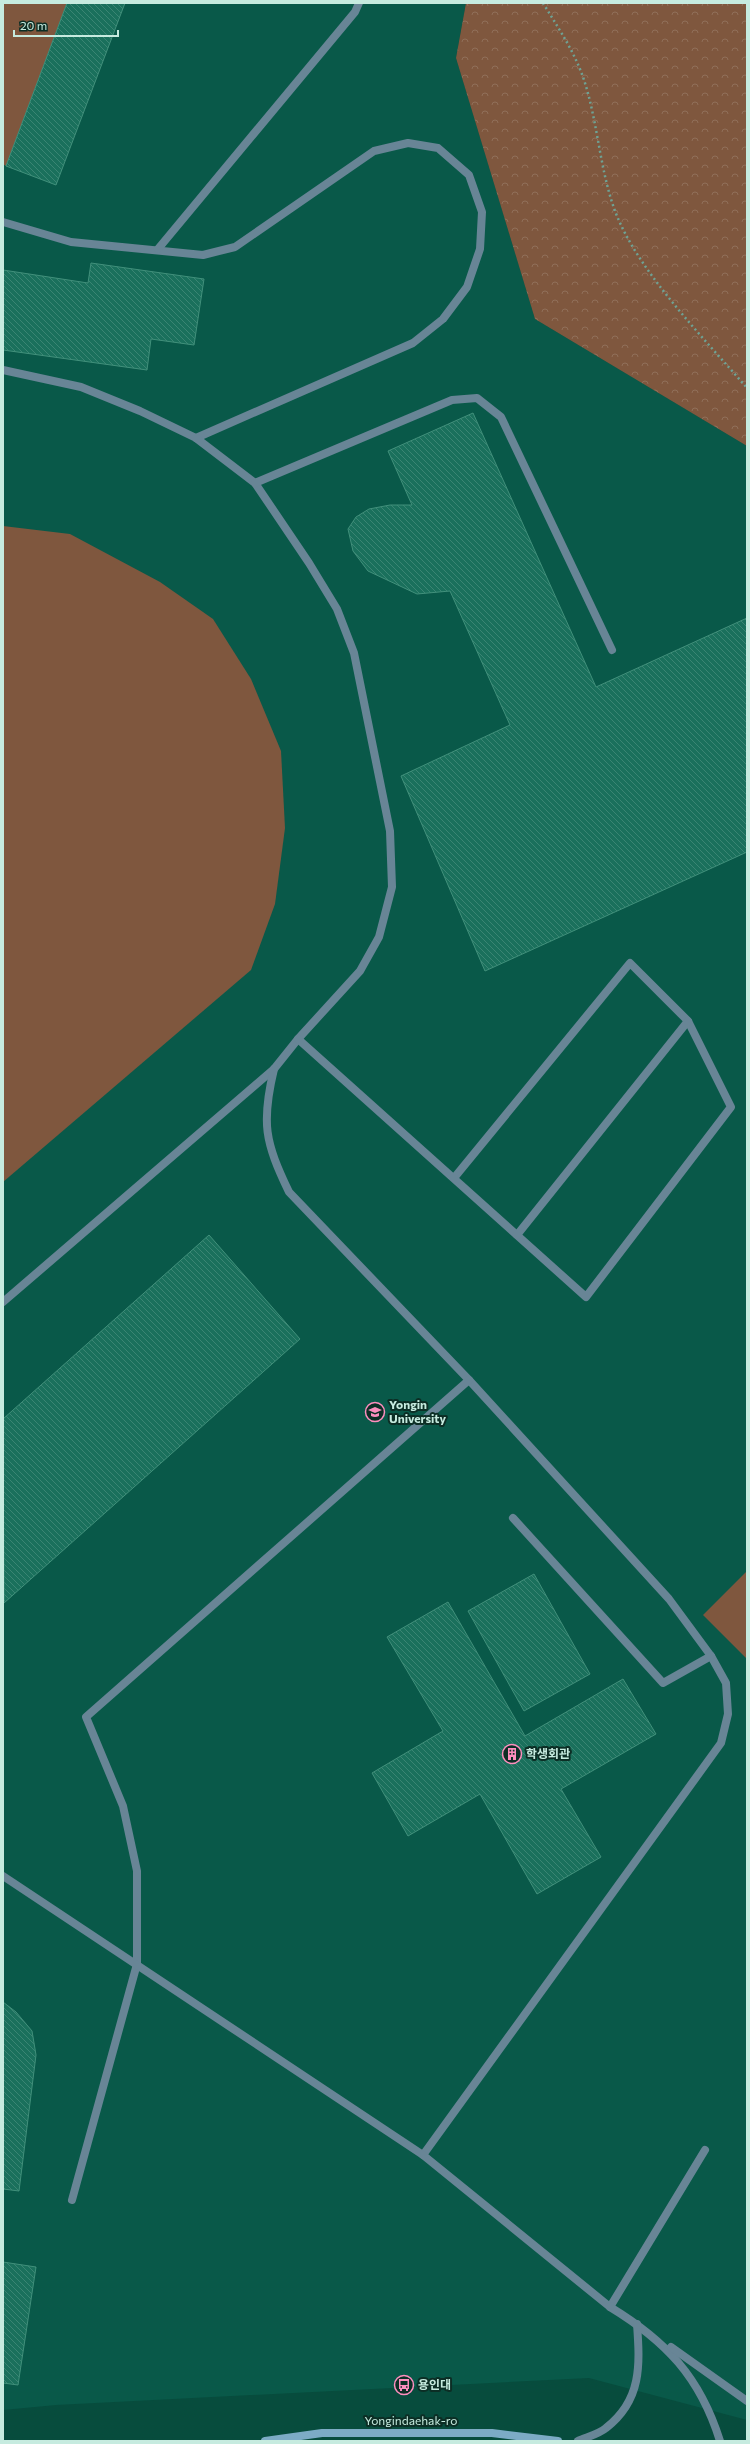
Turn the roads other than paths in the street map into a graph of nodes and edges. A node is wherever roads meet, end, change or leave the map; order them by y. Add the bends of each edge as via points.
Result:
1 (359, 3) edge
2 (3, 222) edge
3 (158, 249) junction
4 (3, 370) edge
5 (196, 438) junction
6 (255, 483) junction
7 (612, 650) dead end
8 (688, 1022) junction
9 (298, 1039) junction
10 (274, 1069) junction
11 (454, 1178) junction
12 (517, 1235) junction
13 (3, 1302) edge
14 (469, 1380) junction
15 (512, 1518) dead end
16 (711, 1656) junction
17 (3, 1876) edge
18 (137, 1964) junction
19 (705, 2150) dead end
20 (423, 2155) junction
21 (72, 2200) dead end
22 (610, 2307) junction
23 (638, 2324) junction
24 (747, 2401) edge
25 (265, 2441) edge
26 (558, 2441) edge
27 (578, 2441) edge
28 (720, 2441) edge

1 - 3 street via 355,12
2 - 3 street via 70,242
3 - 5 street via 203,255 235,247 374,151 408,143 438,148 469,176 482,212 480,249 467,287 443,319 413,343
4 - 5 street via 81,387
5 - 6 street
6 - 7 street via 452,400 477,398 501,417
6 - 9 street via 337,609 349,638 390,831 392,887 379,937 360,971
8 - 11 street via 630,963
8 - 12 street
8 - 12 street via 731,1107 586,1297
9 - 10 street
9 - 11 street
10 - 13 street
10 - 14 street via 267,1098 265,1125 274,1161 289,1192
11 - 12 street
14 - 16 street via 669,1599
14 - 18 street via 86,1717 123,1806 138,1871
15 - 16 street via 663,1683
16 - 20 street via 726,1683 728,1714 721,1743
17 - 18 street
18 - 20 street
18 - 21 street
19 - 22 street
20 - 22 street
22 - 23 street
23 - 24 street
23 - 27 street via 638,2379 626,2407 606,2429
23 - 28 street via 674,2355 698,2389
25 - 26 main road, Yongindaehak-ro via 322,2433 405,2432 492,2433

